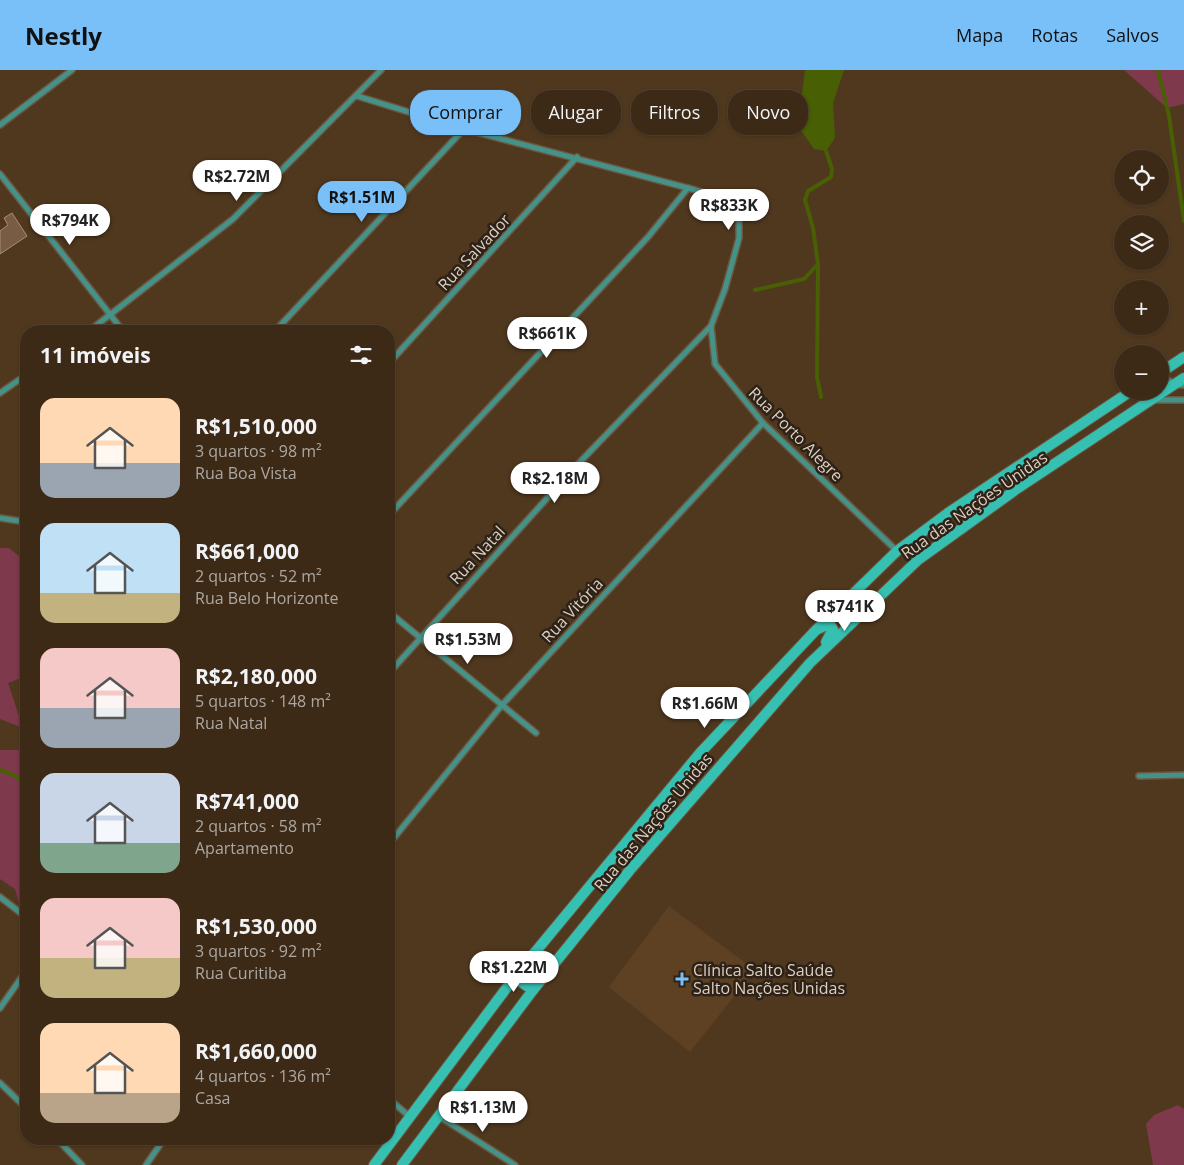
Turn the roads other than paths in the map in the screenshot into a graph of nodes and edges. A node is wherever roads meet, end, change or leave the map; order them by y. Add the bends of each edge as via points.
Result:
1 (72, 70) edge
2 (382, 70) edge
3 (358, 96) junction
4 (410, 112) edge
5 (0, 125) edge
6 (458, 135) edge
7 (488, 135) edge
8 (577, 157) junction
9 (0, 174) edge
10 (688, 188) junction
11 (111, 316) junction
12 (98, 325) edge
13 (118, 325) edge
14 (281, 325) edge
15 (711, 326) junction
16 (395, 356) edge
17 (1184, 357) edge
18 (1169, 367) edge
19 (1184, 378) edge
20 (20, 380) edge
21 (1179, 385) edge
22 (0, 393) edge
23 (1117, 400) edge
24 (1151, 400) edge
25 (1169, 400) edge
26 (1184, 400) edge
27 (763, 423) junction
28 (395, 509) edge
29 (0, 518) edge
30 (20, 521) edge
31 (897, 550) junction
32 (395, 617) edge
33 (816, 630) junction
34 (419, 637) junction
35 (810, 663) junction
36 (395, 666) edge
37 (502, 705) junction
38 (536, 733) dead end
39 (1184, 775) edge
40 (1139, 776) dead end
41 (395, 837) edge
42 (0, 897) edge
43 (20, 912) edge
44 (517, 974) junction
45 (20, 980) edge
46 (534, 990) junction
47 (0, 1008) edge
48 (0, 1083) edge
49 (20, 1102) edge
50 (395, 1104) edge
51 (409, 1116) junction
52 (440, 1117) junction
53 (395, 1136) edge
54 (63, 1145) edge
55 (160, 1145) edge
56 (388, 1145) edge
57 (82, 1165) edge
58 (146, 1165) edge
59 (374, 1165) edge
60 (402, 1165) edge
61 (515, 1165) edge

1 - 5 street
2 - 3 street
3 - 4 street, Rua Porto Alegre
3 - 11 street via 233,220
6 - 14 street
7 - 8 street, Rua Porto Alegre
8 - 10 street, Rua Porto Alegre
8 - 16 street, Rua Salvador
9 - 11 street
10 - 15 street, Rua Porto Alegre via 728,201 735,206 739,220 739,238 732,267
10 - 28 street via 648,237
11 - 12 street
11 - 13 street
15 - 27 street, Rua Porto Alegre via 716,364
15 - 34 street, Rua Natal
17 - 18 main road
19 - 21 main road, Rua das Nações Unidas
20 - 22 street
23 - 31 main road, Rua das Nações Unidas
24 - 35 main road, Rua das Nações Unidas via 1018,488 918,560
25 - 26 street
27 - 31 street, Rua Porto Alegre
27 - 37 street, Rua Vitória
29 - 30 street
31 - 33 main road, Rua das Nações Unidas
32 - 34 street
33 - 35 main road via 827,625 833,629
33 - 44 main road, Rua das Nações Unidas via 700,753
34 - 36 street, Rua Natal
34 - 37 street
35 - 46 main road, Rua das Nações Unidas via 630,870
37 - 38 street
37 - 41 street, Rua Vitória
39 - 40 street
42 - 43 street
44 - 46 main road via 521,982
44 - 51 main road, Rua das Nações Unidas
45 - 47 street
46 - 52 main road, Rua das Nações Unidas
48 - 49 street
50 - 51 street
51 - 53 main road, Rua das Nações Unidas
52 - 60 main road, Rua das Nações Unidas
52 - 61 street
54 - 57 street
55 - 58 street
56 - 59 main road, Rua das Nações Unidas

